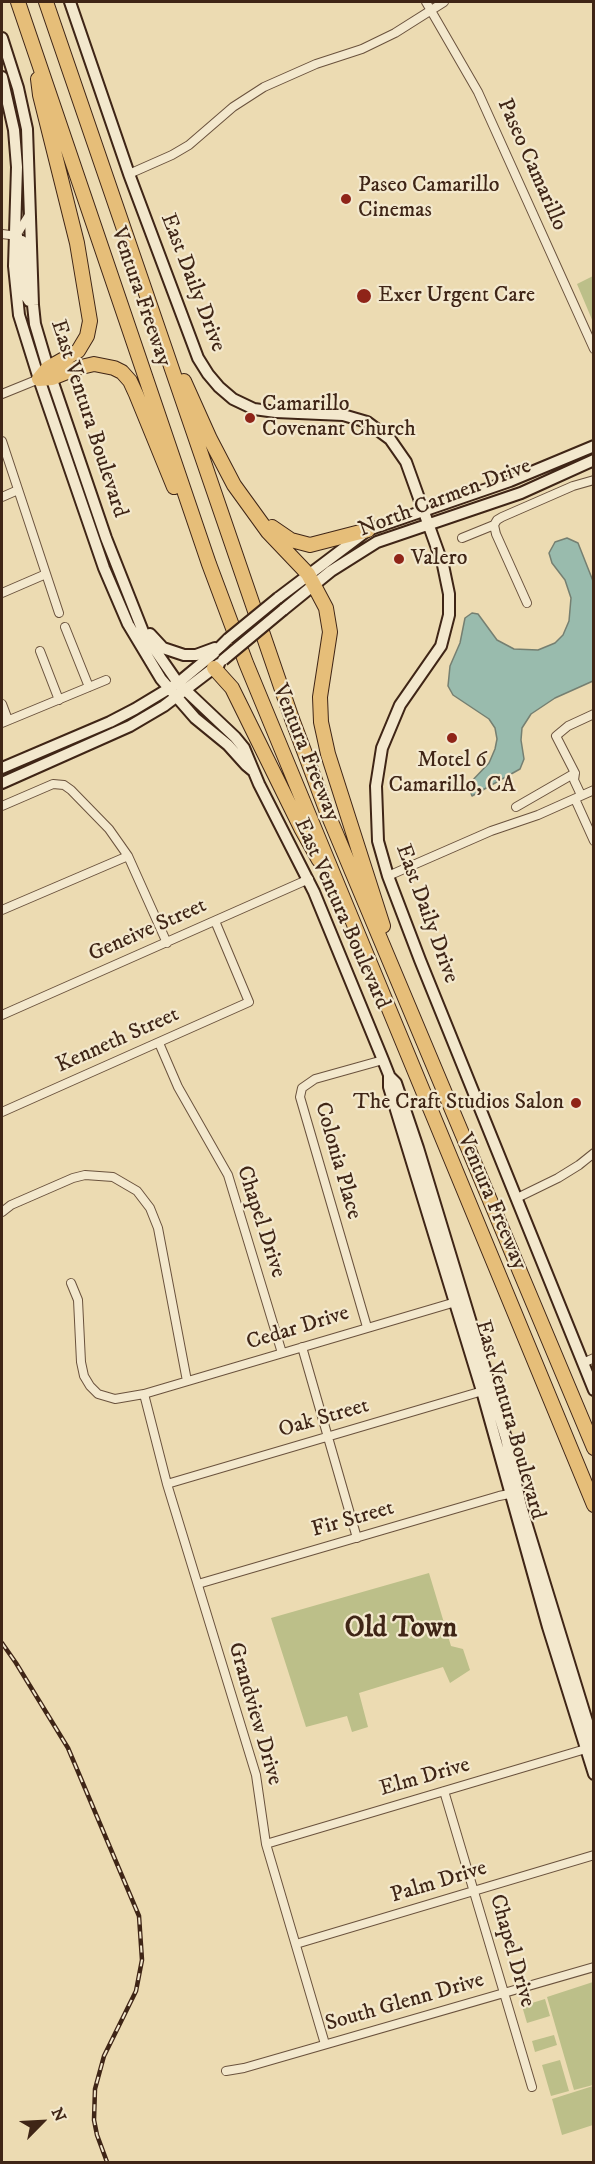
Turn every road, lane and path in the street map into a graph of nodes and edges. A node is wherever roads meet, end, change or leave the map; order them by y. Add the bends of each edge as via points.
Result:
1 (18, 2) edge
2 (46, 2) edge
3 (70, 2) edge
4 (426, 2) edge
5 (444, 2) edge
6 (431, 10) junction
7 (2, 38) edge
8 (36, 56) junction
9 (2, 77) edge
10 (129, 174) junction
11 (30, 213) junction
12 (2, 234) edge
13 (18, 238) junction
14 (33, 305) junction
15 (150, 308) junction
16 (594, 349) edge
17 (46, 375) junction
18 (2, 394) edge
19 (2, 441) edge
20 (594, 446) edge
21 (594, 459) edge
22 (594, 480) edge
23 (18, 490) junction
24 (2, 497) edge
25 (423, 510) junction
26 (261, 520) junction
27 (429, 525) junction
28 (495, 525) junction
29 (368, 530) junction
30 (462, 538) dead end
31 (209, 564) junction
32 (46, 574) junction
33 (311, 579) junction
34 (2, 593) edge
35 (527, 603) dead end
36 (134, 611) junction
37 (59, 614) dead end
38 (65, 627) dead end
39 (218, 647) junction
40 (40, 651) dead end
41 (219, 664) junction
42 (106, 680) dead end
43 (88, 687) junction
44 (177, 690) junction
45 (59, 700) junction
46 (2, 704) edge
47 (594, 714) edge
48 (5, 721) edge
49 (2, 768) edge
50 (575, 773) junction
51 (2, 783) edge
52 (594, 790) edge
53 (578, 797) junction
54 (2, 806) edge
55 (516, 807) dead end
56 (594, 842) edge
57 (128, 856) junction
58 (388, 876) junction
59 (309, 879) junction
60 (2, 910) edge
61 (348, 913) junction
62 (215, 921) junction
63 (167, 943) junction
64 (395, 971) junction
65 (2, 1015) edge
66 (159, 1042) junction
67 (383, 1060) junction
68 (2, 1112) edge
69 (594, 1153) edge
70 (517, 1198) junction
71 (2, 1212) edge
72 (71, 1283) dead end
73 (460, 1300) junction
74 (367, 1328) junction
75 (302, 1347) junction
76 (282, 1353) junction
77 (594, 1358) edge
78 (582, 1363) junction
79 (187, 1381) junction
80 (487, 1390) junction
81 (594, 1390) edge
82 (144, 1394) junction
83 (328, 1436) junction
84 (594, 1448) edge
85 (167, 1484) junction
86 (514, 1493) junction
87 (594, 1505) edge
88 (357, 1538) junction
89 (198, 1584) junction
90 (591, 1746) edge
91 (594, 1774) edge
92 (444, 1791) junction
93 (266, 1844) junction
94 (594, 1855) edge
95 (475, 1891) junction
96 (296, 1944) junction
97 (594, 1967) edge
98 (504, 1993) junction
99 (325, 2044) junction
100 (226, 2071) dead end
101 (532, 2087) dead end

1 - 8 highway, Ventura Freeway
2 - 15 highway, Ventura Freeway
3 - 10 main road, East Daily Drive
4 - 6 street, Paseo Camarillo
5 - 6 street
6 - 10 street via 362,49 264,87 233,106 189,145
6 - 16 street, Paseo Camarillo via 478,92
7 - 11 main road, East Ventura Boulevard via 27,129
8 - 17 highway via 40,95 77,243 90,321 78,351
8 - 31 highway, Ventura Freeway
9 - 13 main road, East Ventura Boulevard via 15,141
10 - 25 main road, East Daily Drive via 198,358 213,381 239,403 262,411 343,415 374,426 401,453
11 - 13 street
11 - 14 main road, East Ventura Boulevard
12 - 13 street
13 - 14 main road via 26,296
13 - 17 main road, East Ventura Boulevard via 19,315
14 - 17 main road, East Ventura Boulevard
15 - 26 highway via 222,464
15 - 64 highway, Ventura Freeway via 292,719
17 - 18 street
17 - 31 highway via 94,364 114,368 130,381
17 - 36 main road, East Ventura Boulevard
17 - 44 main road, East Ventura Boulevard via 112,587 132,632
19 - 23 street
20 - 25 main road, North Carmen Drive via 510,481
21 - 27 main road, North Carmen Drive via 521,493
22 - 28 street via 502,517
23 - 24 street
23 - 32 street
25 - 27 main road, East Daily Drive
25 - 29 main road, North Carmen Drive
26 - 29 highway via 281,535 304,544
26 - 33 highway
27 - 33 main road, North Carmen Drive via 363,549
27 - 58 main road, East Daily Drive via 447,579 449,615 441,646 400,705 382,748 376,815 378,841
28 - 30 street
28 - 35 street
29 - 33 main road, North Carmen Drive
31 - 61 highway, Ventura Freeway
32 - 34 street
32 - 37 street
33 - 39 main road, North Carmen Drive, bridge via 278,598
33 - 41 main road, North Carmen Drive, bridge via 283,610
33 - 64 highway via 326,608 329,626 320,697 325,741
36 - 39 main road via 154,640 173,653 196,655
36 - 44 main road, East Ventura Boulevard
38 - 43 street
39 - 44 main road, North Carmen Drive
40 - 45 street
41 - 44 main road, North Carmen Drive
41 - 61 highway
42 - 43 street
43 - 45 street
44 - 49 main road
44 - 51 main road via 130,726
44 - 59 main road, East Ventura Boulevard via 195,718 252,770
45 - 48 street
46 - 48 street
47 - 50 street via 556,736
50 - 53 street
50 - 55 street
52 - 53 street
53 - 56 street
53 - 58 street
54 - 57 street via 58,783 64,785 109,829
57 - 60 street
57 - 63 street
58 - 70 main road, East Daily Drive
59 - 62 street, Geneive Street
59 - 67 main road, East Ventura Boulevard
61 - 87 highway, Ventura Freeway
62 - 63 street, Geneive Street
62 - 66 street, Kenneth Street via 249,1002
63 - 65 street, Geneive Street
64 - 84 highway, Ventura Freeway
66 - 68 street, Kenneth Street
66 - 76 street, Chapel Drive via 178,1087 231,1182
67 - 73 main road, East Ventura Boulevard
67 - 74 street, Colonia Place via 315,1079 302,1088 300,1097
69 - 70 street via 558,1178
70 - 78 main road, East Daily Drive
71 - 79 street via 10,1205 85,1174 112,1177 137,1191 158,1228
72 - 82 street, Cedar Drive via 78,1300 82,1369 90,1386 98,1394 115,1399
73 - 74 street, Cedar Drive
73 - 80 main road, East Ventura Boulevard
74 - 75 street, Cedar Drive
75 - 76 street, Cedar Drive
75 - 83 street
76 - 79 street, Cedar Drive
77 - 78 street
78 - 81 main road, East Daily Drive
79 - 82 street, Cedar Drive
80 - 83 street, Oak Street
80 - 86 main road, East Ventura Boulevard
82 - 85 street, Grandview Drive
83 - 85 street, Oak Street
83 - 88 street
85 - 89 street, Grandview Drive
86 - 88 street, Fir Street
86 - 90 main road, East Ventura Boulevard
88 - 89 street, Fir Street
89 - 93 street, Grandview Drive via 256,1775
90 - 91 main road, East Ventura Boulevard
90 - 92 street, Elm Drive
92 - 93 street, Elm Drive
92 - 95 street, Chapel Drive
93 - 96 street, Grandview Drive
94 - 95 street, Palm Drive
95 - 96 street, Palm Drive
95 - 98 street, Chapel Drive
96 - 99 street, Grandview Drive
97 - 98 street, South Glenn Drive
98 - 99 street, South Glenn Drive
98 - 101 street, Chapel Drive
99 - 100 street, South Glenn Drive

